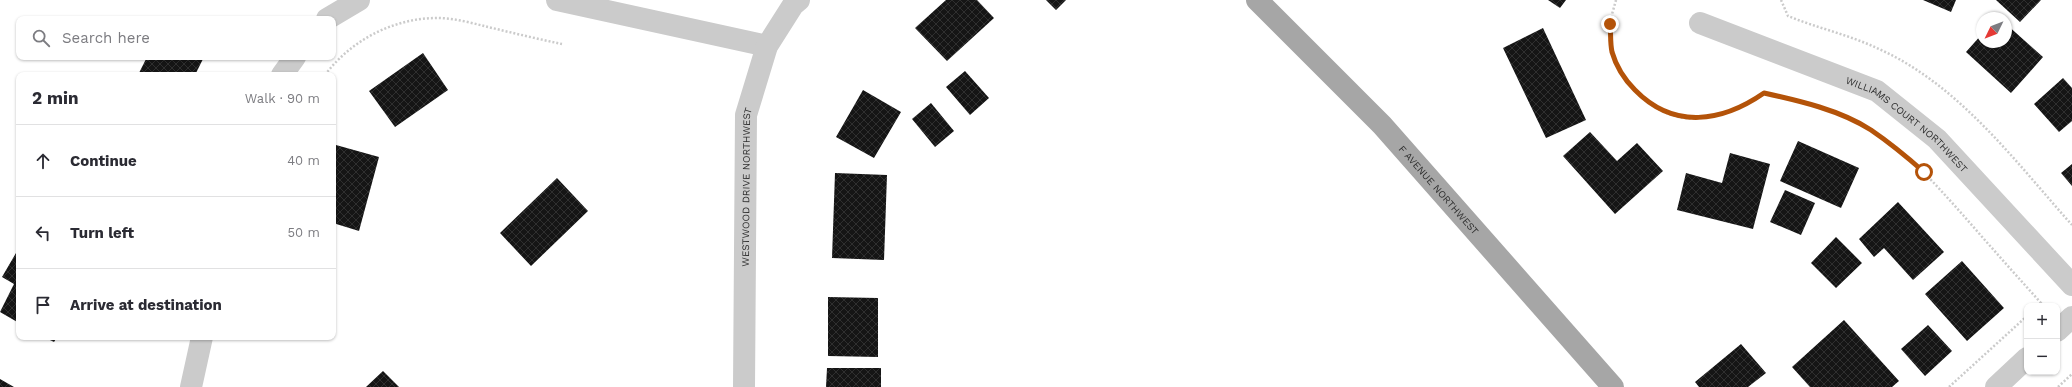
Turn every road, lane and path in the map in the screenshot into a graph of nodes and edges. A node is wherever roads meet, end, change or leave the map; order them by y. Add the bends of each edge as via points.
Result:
1 (359, 0) edge
2 (557, 0) edge
3 (799, 0) edge
4 (1257, 0) edge
5 (1616, 0) edge
6 (332, 16) edge
7 (1700, 23) dead end
8 (562, 44) dead end
9 (767, 46) junction
10 (293, 60) edge
11 (284, 72) edge
12 (328, 72) edge
13 (2072, 285) edge
14 (2042, 303) edge
15 (2072, 317) edge
16 (2024, 319) edge
17 (2060, 328) edge
18 (201, 340) edge
19 (2024, 361) edge
20 (2072, 374) edge
21 (191, 387) edge
22 (744, 387) edge
23 (1613, 387) edge
24 (1948, 387) edge
25 (1996, 387) edge
26 (2058, 387) edge

1 - 6 street
2 - 9 street
3 - 9 street, WESTWOOD DRIVE NORTHWEST via 793,5
4 - 23 main road, F AVENUE NORTHWEST via 1382,125
5 - 14 path via 1610,24 1612,51 1625,80 1647,103 1676,117 1700,118 1747,105 1764,93 1800,101 1870,129 1924,172
7 - 13 street, WILLIAMS COURT NORTHWEST via 1877,91 1937,139
8 - 12 path via 461,20 437,18 406,22 378,30 347,50
9 - 22 street, WESTWOOD DRIVE NORTHWEST via 746,115
10 - 11 street
15 - 17 street
16 - 24 path
18 - 21 street
19 - 25 street
20 - 26 path

